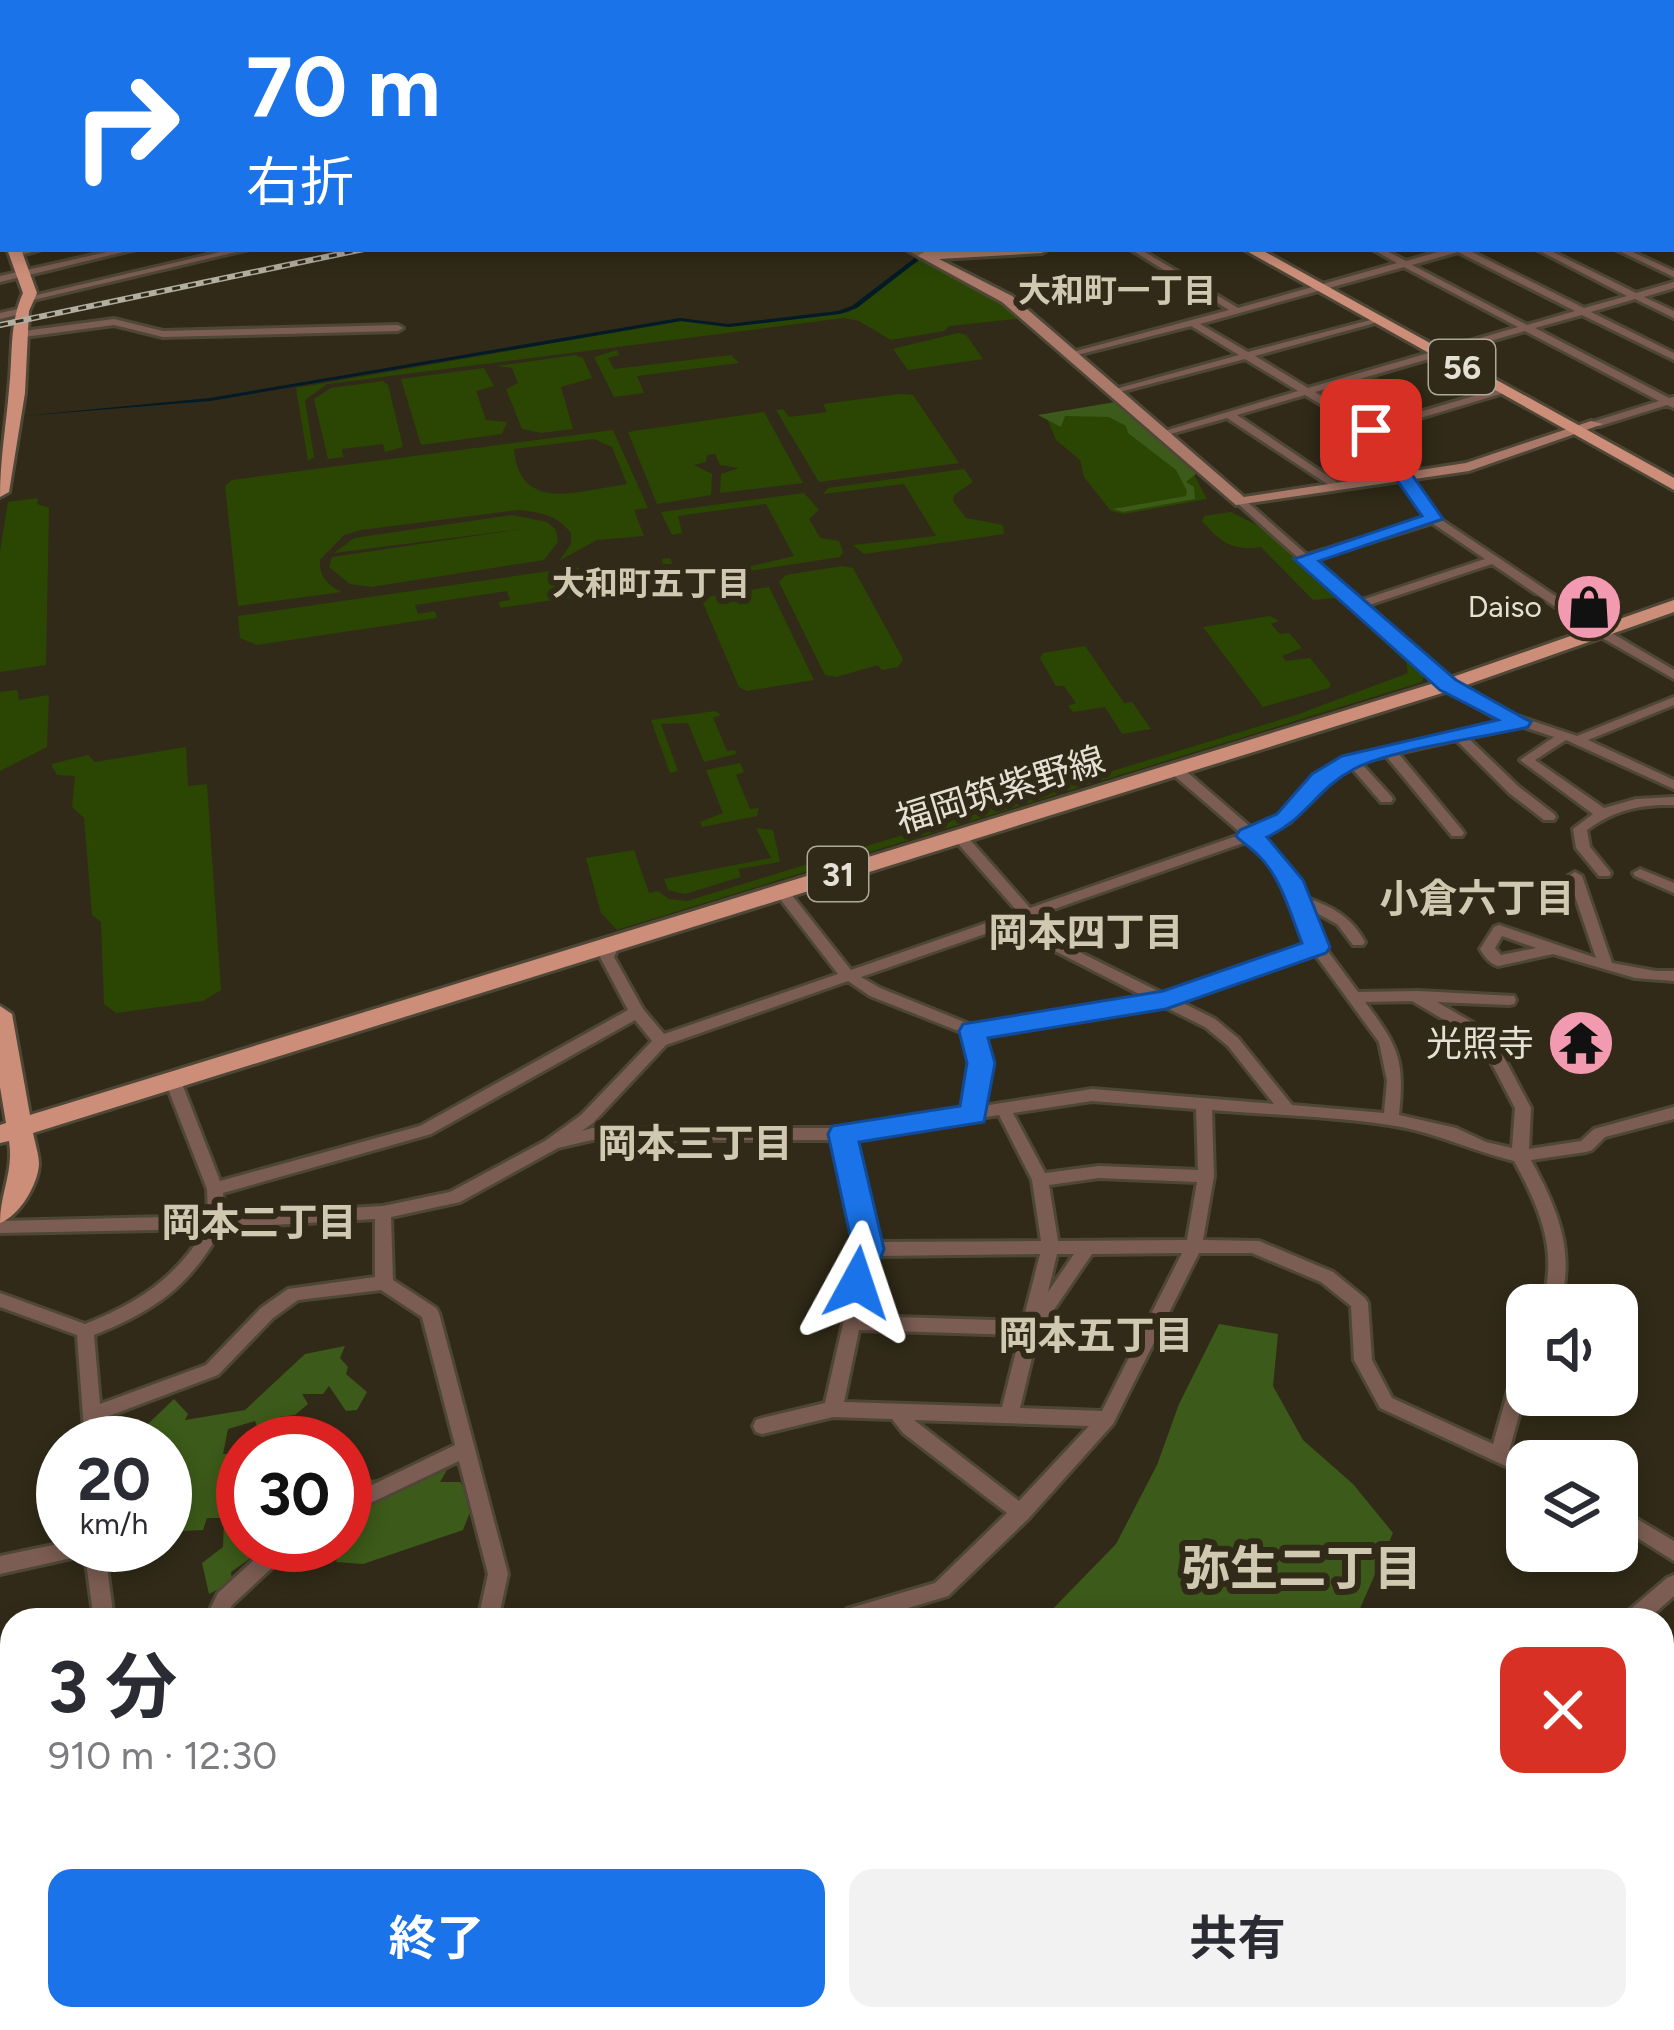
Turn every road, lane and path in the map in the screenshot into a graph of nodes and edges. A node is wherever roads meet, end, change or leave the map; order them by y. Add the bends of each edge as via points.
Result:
1 (15, 252) edge
2 (118, 252) edge
3 (169, 252) edge
4 (232, 252) edge
5 (1139, 252) edge
6 (1256, 252) edge
7 (1282, 252) edge
8 (1382, 252) edge
9 (1448, 252) edge
10 (1465, 252) edge
11 (1546, 252) edge
12 (1626, 252) edge
13 (917, 253) edge
14 (180, 264) junction
15 (1405, 264) junction
16 (23, 273) junction
17 (1674, 274) edge
18 (0, 279) edge
19 (1340, 283) junction
20 (1674, 285) edge
21 (1322, 288) junction
22 (1635, 296) junction
23 (26, 304) junction
24 (1238, 311) junction
25 (1584, 312) junction
26 (1674, 315) edge
27 (0, 316) edge
28 (1378, 320) junction
29 (1192, 323) junction
30 (398, 328) dead end
31 (1527, 328) junction
32 (24, 334) junction
33 (1458, 348) junction
34 (1438, 354) junction
35 (1072, 355) junction
36 (1246, 356) junction
37 (1674, 357) edge
38 (1504, 389) junction
39 (1116, 392) junction
40 (1306, 392) junction
41 (1672, 402) edge
42 (1230, 415) junction
43 (1596, 424) junction
44 (1371, 430) junction
45 (1575, 430) junction
46 (1163, 433) junction
47 (1674, 466) edge
48 (1402, 477) junction
49 (1674, 484) edge
50 (1339, 487) junction
51 (0, 491) edge
52 (1241, 502) junction
53 (1433, 519) junction
54 (1304, 559) junction
55 (1495, 559) junction
56 (1358, 604) junction
57 (1674, 605) edge
58 (1601, 632) junction
59 (1674, 675) edge
60 (1448, 685) junction
61 (1674, 701) edge
62 (1520, 722) junction
63 (1460, 737) junction
64 (1570, 738) junction
65 (1389, 751) junction
66 (1351, 760) junction
67 (1175, 770) junction
68 (1674, 785) edge
69 (1386, 800) dead end
70 (1674, 801) edge
71 (1600, 812) junction
72 (1549, 817) dead end
73 (1457, 833) dead end
74 (958, 836) junction
75 (1249, 836) junction
76 (1604, 873) dead end
77 (1640, 873) dead end
78 (1575, 876) dead end
79 (1674, 888) edge
80 (782, 892) junction
81 (1302, 901) junction
82 (1023, 911) junction
83 (1358, 942) dead end
84 (613, 944) junction
85 (1317, 947) junction
86 (1557, 948) dead end
87 (1605, 963) junction
88 (845, 974) junction
89 (1674, 976) edge
90 (1415, 996) junction
91 (1352, 997) junction
92 (1166, 1000) junction
93 (1510, 1000) dead end
94 (637, 1012) junction
95 (0, 1013) edge
96 (973, 1031) junction
97 (661, 1041) junction
98 (173, 1081) junction
99 (1204, 1105) junction
100 (1286, 1108) junction
101 (1004, 1110) junction
102 (1674, 1112) edge
103 (974, 1115) junction
104 (1391, 1119) junction
105 (9, 1132) edge
106 (842, 1134) junction
107 (551, 1145) junction
108 (1520, 1156) junction
109 (1206, 1176) junction
110 (1040, 1180) junction
111 (214, 1189) junction
112 (383, 1212) junction
113 (0, 1213) edge
114 (217, 1222) junction
115 (0, 1227) edge
116 (1051, 1246) junction
117 (1194, 1246) junction
118 (868, 1249) junction
119 (1086, 1250) junction
120 (384, 1283) junction
121 (1558, 1284) edge
122 (0, 1300) edge
123 (853, 1323) junction
124 (1032, 1328) junction
125 (85, 1330) junction
126 (833, 1408) junction
127 (897, 1411) junction
128 (94, 1414) joint
129 (1009, 1415) junction
130 (1510, 1416) edge
131 (1107, 1419) junction
132 (762, 1426) dead end
133 (465, 1448) junction
134 (1499, 1455) junction
135 (1506, 1458) edge
136 (372, 1494) edge
137 (1021, 1513) junction
138 (1638, 1529) edge
139 (1674, 1552) edge
140 (36, 1558) edge
141 (0, 1565) edge
142 (98, 1572) edge
143 (254, 1572) edge
144 (1674, 1584) edge
145 (102, 1608) edge
146 (221, 1608) edge
147 (491, 1608) edge
148 (878, 1608) edge
149 (1647, 1608) edge

1 - 16 main road
2 - 16 street
3 - 14 street
4 - 14 street
5 - 24 street
6 - 21 main road, 56
7 - 19 main road, 56
8 - 15 street
9 - 15 street
10 - 25 street
11 - 22 street
12 - 17 street
13 - 35 street via 1007,299
14 - 23 street
15 - 19 street
15 - 31 street
16 - 18 street
16 - 23 main road
19 - 21 street
19 - 33 main road, 56
20 - 22 street
21 - 24 street
21 - 28 main road, 56
22 - 25 street
22 - 26 street
23 - 27 street
23 - 32 main road
24 - 29 street
25 - 31 street
25 - 37 street
28 - 34 main road, 56
28 - 36 street
29 - 35 street
29 - 36 street
30 - 32 street via 163,334 114,322
31 - 33 street
31 - 41 street
32 - 51 main road
33 - 34 street
33 - 43 main road, 56
34 - 38 main road, 56
34 - 40 street
35 - 39 street
36 - 39 street
36 - 40 street
38 - 44 street
38 - 45 main road, 56
39 - 46 street
40 - 42 street
40 - 44 street
41 - 43 street
42 - 46 street
42 - 50 street
43 - 45 street
43 - 47 main road, 56
44 - 48 street
45 - 48 street via 1469,466
45 - 49 main road, 56
46 - 52 street
48 - 50 street
48 - 53 street
50 - 52 street
52 - 54 street
53 - 54 street
53 - 55 street
54 - 56 street
55 - 56 street
55 - 58 street
56 - 60 street
57 - 58 main road, 福岡筑紫野線 / 31
58 - 59 street
58 - 60 main road, 福岡筑紫野線 / 31
60 - 62 street
60 - 67 main road, 福岡筑紫野線 / 31
61 - 64 street
62 - 63 street
62 - 64 street
63 - 65 street
63 - 72 street
64 - 68 street
64 - 71 street via 1526,760
65 - 66 street
65 - 73 street
66 - 69 street
66 - 75 street via 1320,779 1285,820
67 - 74 main road, 福岡筑紫野線 / 31
67 - 75 street
70 - 71 street
71 - 76 street via 1580,829 1583,848
74 - 80 main road, 福岡筑紫野線 / 31
74 - 82 street
75 - 81 street
75 - 82 street
77 - 79 street
78 - 87 street
80 - 84 main road, 福岡筑紫野線 / 31
80 - 88 street
81 - 83 street via 1352,927
81 - 85 street
82 - 88 street
82 - 92 street via 1057,946
84 - 94 street via 607,957
84 - 98 main road, 福岡筑紫野線 / 31
85 - 91 street
85 - 92 street
86 - 87 street
87 - 89 street via 1650,980
88 - 96 street
88 - 97 street
90 - 91 street
90 - 93 street
90 - 108 street via 1486,1037 1523,1108
91 - 104 street via 1394,1061
92 - 96 street
92 - 100 street via 1233,1042
94 - 97 street
94 - 111 street via 425,1130
95 - 105 main road
96 - 103 street via 981,1063
97 - 107 street
98 - 105 main road, 福岡筑紫野線 / 31
98 - 111 street
99 - 100 street
99 - 101 street via 1092,1095
99 - 109 street
100 - 104 street
101 - 103 street
101 - 110 street
102 - 108 street via 1600,1133 1586,1146
103 - 106 street
104 - 108 street
105 - 113 main road via 26,1167
106 - 107 street via 592,1134
106 - 118 street
107 - 112 street via 454,1198
108 - 121 street via 1556,1241
109 - 110 street via 1099,1172
109 - 117 street
110 - 116 street
111 - 114 street
112 - 114 street
112 - 120 street
114 - 115 street
114 - 125 street via 196,1262 168,1289
116 - 118 street
116 - 119 street
116 - 124 street
117 - 119 street
117 - 131 street
117 - 134 street via 1253,1246 1327,1276 1359,1304 1364,1360 1386,1402
118 - 123 street
119 - 124 street
120 - 128 street via 294,1294 212,1370
120 - 133 street via 430,1313
122 - 125 street
123 - 124 street
123 - 126 street
124 - 129 street
125 - 128 street
126 - 127 street
126 - 132 street
127 - 129 street
127 - 137 street
129 - 131 street
130 - 134 street
131 - 137 street
133 - 136 street
133 - 147 street via 498,1574
134 - 135 street
137 - 148 street via 941,1590
138 - 139 street
140 - 141 street
142 - 145 street
143 - 146 street
144 - 149 street

